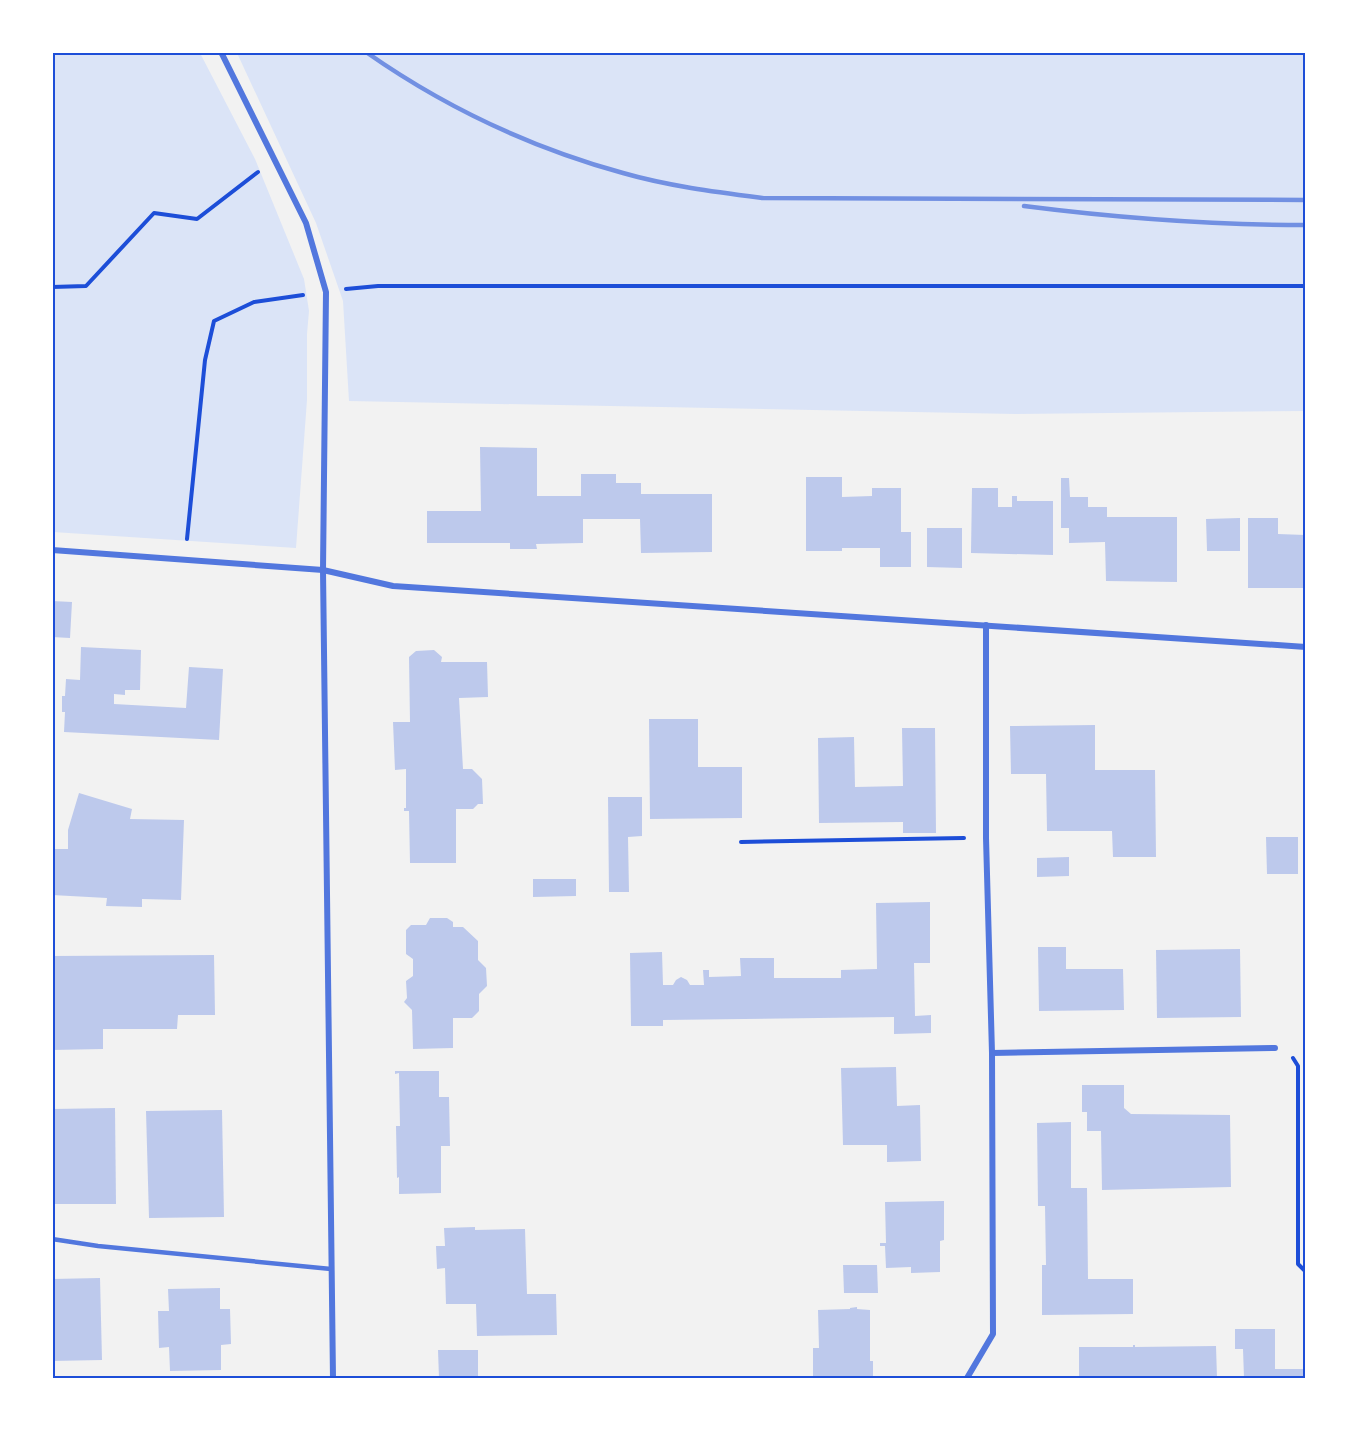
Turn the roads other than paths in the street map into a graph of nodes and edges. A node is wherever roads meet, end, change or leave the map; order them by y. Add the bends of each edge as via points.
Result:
1 (220, 52) edge
2 (52, 550) edge
3 (323, 570) junction
4 (986, 625) junction
5 (1305, 647) edge
6 (1275, 1048) road end
7 (992, 1053) junction
8 (52, 1239) edge
9 (331, 1269) junction
10 (333, 1378) edge
11 (966, 1378) edge

1 - 3 street via 306,224 326,292
2 - 3 street
3 - 4 street via 393,586
3 - 9 street
4 - 5 street
4 - 7 street
6 - 7 street
7 - 11 street via 993,1334
8 - 9 lane
9 - 10 street

